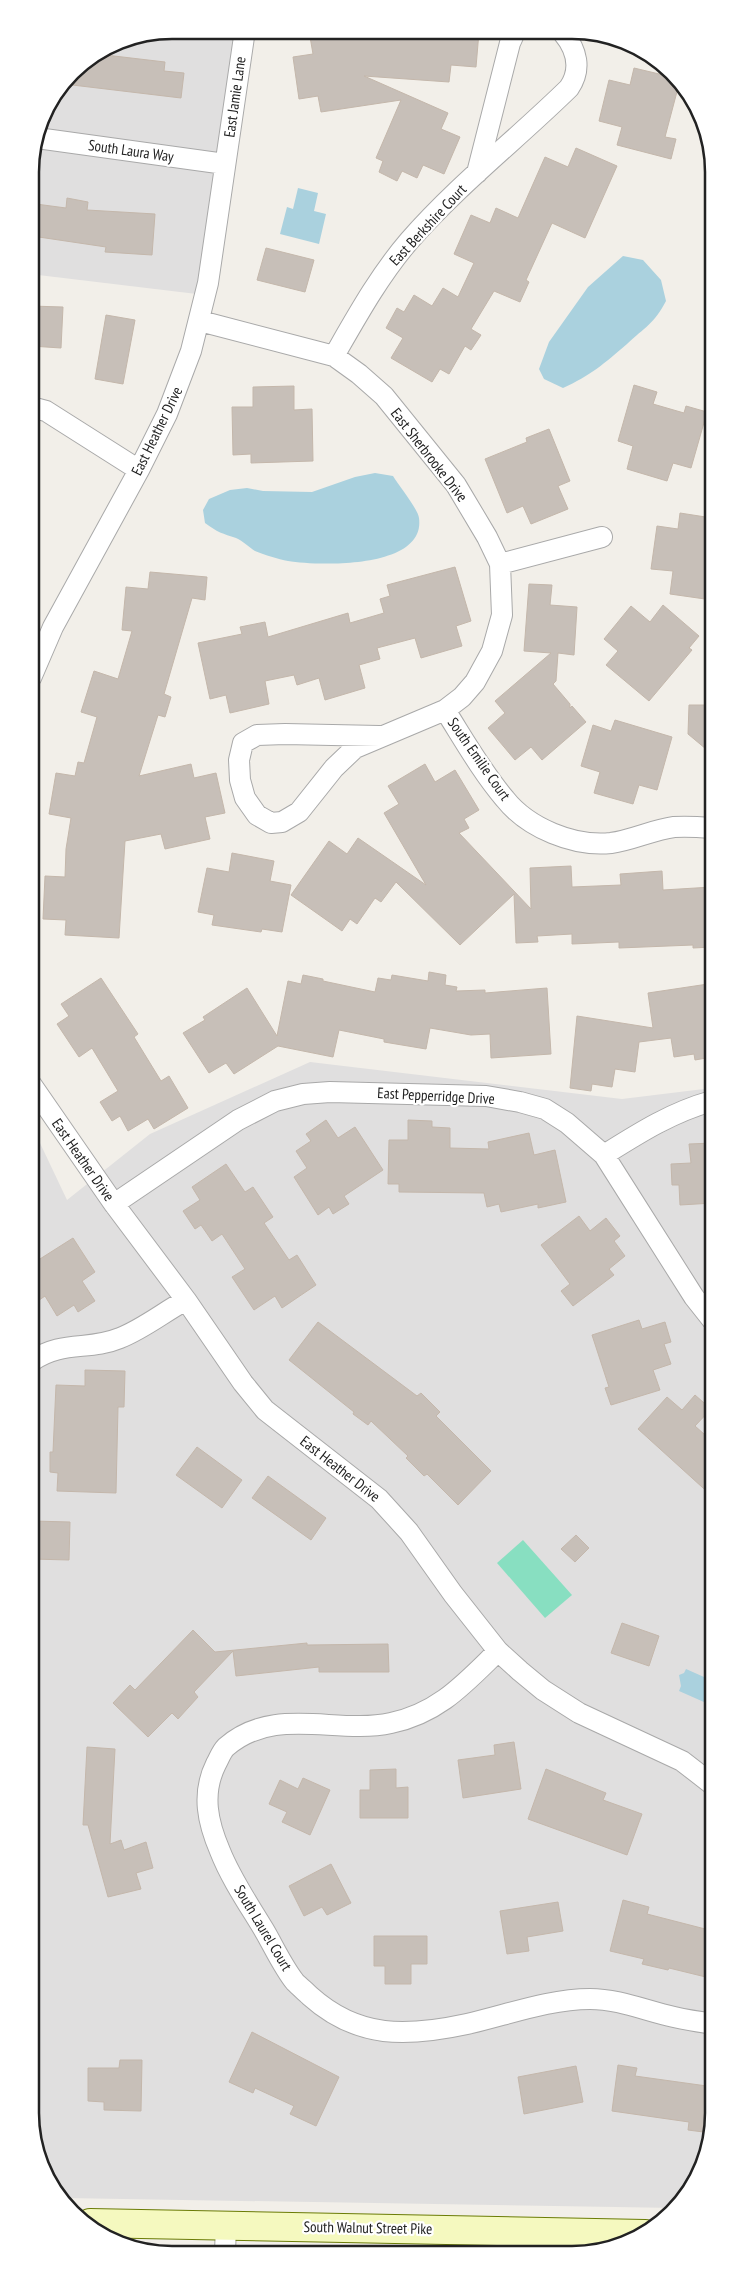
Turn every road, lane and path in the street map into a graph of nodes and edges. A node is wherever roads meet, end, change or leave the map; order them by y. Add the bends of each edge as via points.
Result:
1 (244, 39) edge
2 (512, 39) edge
3 (568, 39) edge
4 (43, 139) edge
5 (225, 164) junction
6 (478, 173) junction
7 (200, 321) junction
8 (334, 356) junction
9 (39, 410) edge
10 (139, 470) junction
11 (602, 538) dead end
12 (500, 564) junction
13 (39, 659) edge
14 (445, 710) junction
15 (379, 736) junction
16 (705, 828) edge
17 (39, 1096) edge
18 (705, 1103) edge
19 (604, 1155) junction
20 (114, 1204) junction
21 (186, 1300) junction
22 (705, 1311) edge
23 (39, 1356) edge
24 (498, 1651) junction
25 (705, 1779) edge
26 (705, 2023) edge
27 (97, 2223) edge
28 (226, 2226) junction
29 (628, 2234) edge
30 (225, 2246) edge

1 - 5 street, East Jamie Lane
2 - 6 street, East Berkshire Court
3 - 6 street, East Berkshire Court via 578,65 576,79
4 - 5 street, South Laura Way
5 - 7 street, East Heather Drive
6 - 8 street, East Berkshire Court via 410,240 382,275
7 - 8 street, East Sherbrooke Drive
7 - 10 street, East Heather Drive via 180,383
8 - 12 street, East Sherbrooke Drive via 384,396 456,485
9 - 10 street
10 - 13 street, East Heather Drive via 53,627
11 - 12 street
12 - 14 street, East Sherbrooke Drive via 502,615 492,651 475,682
14 - 15 street, East Sherbrooke Drive
14 - 16 street, South Emilie Court via 506,801 551,832 567,838 609,843 676,827
15 - 15 street, East Sherbrooke Drive via 355,748 334,768 300,812 282,822 271,823 257,816 245,798 239,760 243,743 257,736
17 - 20 street, East Heather Drive
18 - 19 street via 658,1121
19 - 20 street, East Pepperridge Drive via 545,1108 520,1102 486,1096 303,1094 275,1101 238,1120
19 - 22 street, East Pepperridge Drive
20 - 21 street, East Heather Drive
21 - 23 street via 121,1338 59,1348
21 - 24 street, East Heather Drive via 265,1410 394,1514
24 - 25 street, East Heather Drive via 543,1690 579,1712 682,1761
24 - 26 street, South Laurel Court via 447,1699 415,1716 372,1726 306,1722 269,1725 241,1736 224,1749 211,1773 206,1800 209,1826 245,1899 296,1982 322,2007 344,2020 380,2032 419,2032 559,2002 591,1999
27 - 28 street, South Walnut Street Pike
28 - 29 street, South Walnut Street Pike
28 - 30 street

